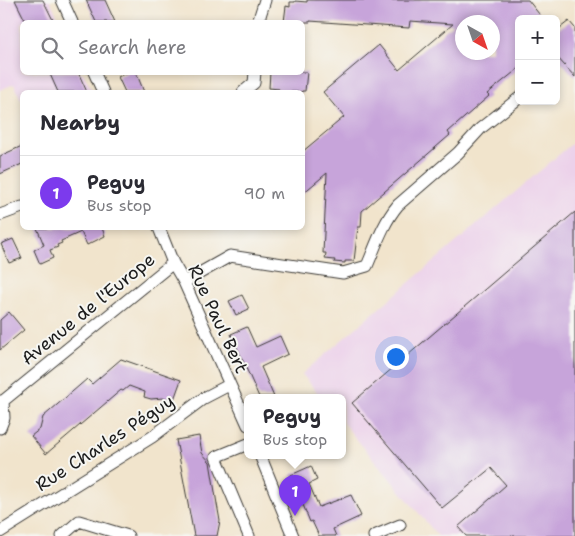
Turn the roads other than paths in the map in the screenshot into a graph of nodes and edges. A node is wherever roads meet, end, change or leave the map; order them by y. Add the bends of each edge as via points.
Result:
1 (62, 0) edge
2 (265, 0) edge
3 (71, 20) edge
4 (259, 20) edge
5 (95, 75) edge
6 (255, 75) edge
7 (102, 90) edge
8 (245, 90) edge
9 (515, 101) edge
10 (20, 208) edge
11 (0, 215) edge
12 (160, 230) edge
13 (173, 262) junction
14 (184, 282) junction
15 (229, 385) junction
16 (1, 401) edge
17 (244, 417) edge
18 (0, 428) edge
19 (244, 446) edge
20 (262, 459) edge
21 (400, 525) dead end
22 (0, 532) edge
23 (62, 536) edge
24 (128, 536) edge
25 (249, 536) edge
26 (293, 536) edge
27 (374, 536) edge

1 - 3 street
2 - 4 street
5 - 7 street
6 - 8 street via 254,83
9 - 14 street via 398,205 382,230 367,266 343,273 230,256
10 - 11 street
12 - 13 street, Rue Paul Bert
13 - 14 street, Rue Paul Bert
13 - 16 street, Avenue de l'Europe
14 - 15 street, Rue Paul Bert
15 - 17 street, Rue Paul Bert
15 - 22 street, Rue Charles Péguy via 204,398 152,437
16 - 18 street, Avenue de l'Europe via 4,418
19 - 25 street via 216,457
20 - 26 street
21 - 27 street
23 - 24 street via 79,521

